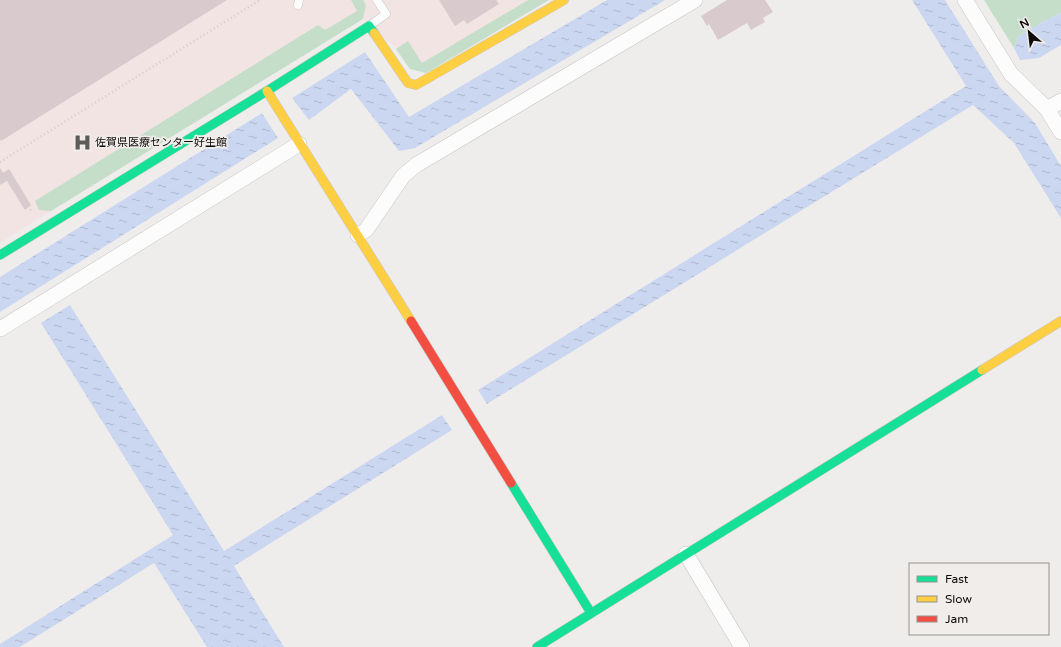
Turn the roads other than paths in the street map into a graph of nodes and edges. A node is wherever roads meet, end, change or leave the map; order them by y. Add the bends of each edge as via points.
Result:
1 (377, 0) edge
2 (564, 0) edge
3 (695, 0) edge
4 (965, 0) edge
5 (369, 26) junction
6 (267, 91) junction
7 (1061, 101) edge
8 (1047, 109) junction
9 (1061, 132) edge
10 (299, 144) junction
11 (358, 235) junction
12 (0, 255) edge
13 (1061, 322) edge
14 (0, 329) edge
15 (686, 554) junction
16 (591, 613) junction
17 (537, 647) edge
18 (742, 647) edge

1 - 5 lane via 386,14
2 - 5 street via 416,85 408,83
3 - 11 street via 416,165 403,176 366,230
4 - 8 street via 1011,74
5 - 6 street
6 - 10 street
6 - 12 street
7 - 8 street
8 - 9 street
10 - 11 street
10 - 14 street
11 - 16 street
13 - 15 street
15 - 16 street
15 - 18 street
16 - 17 street

